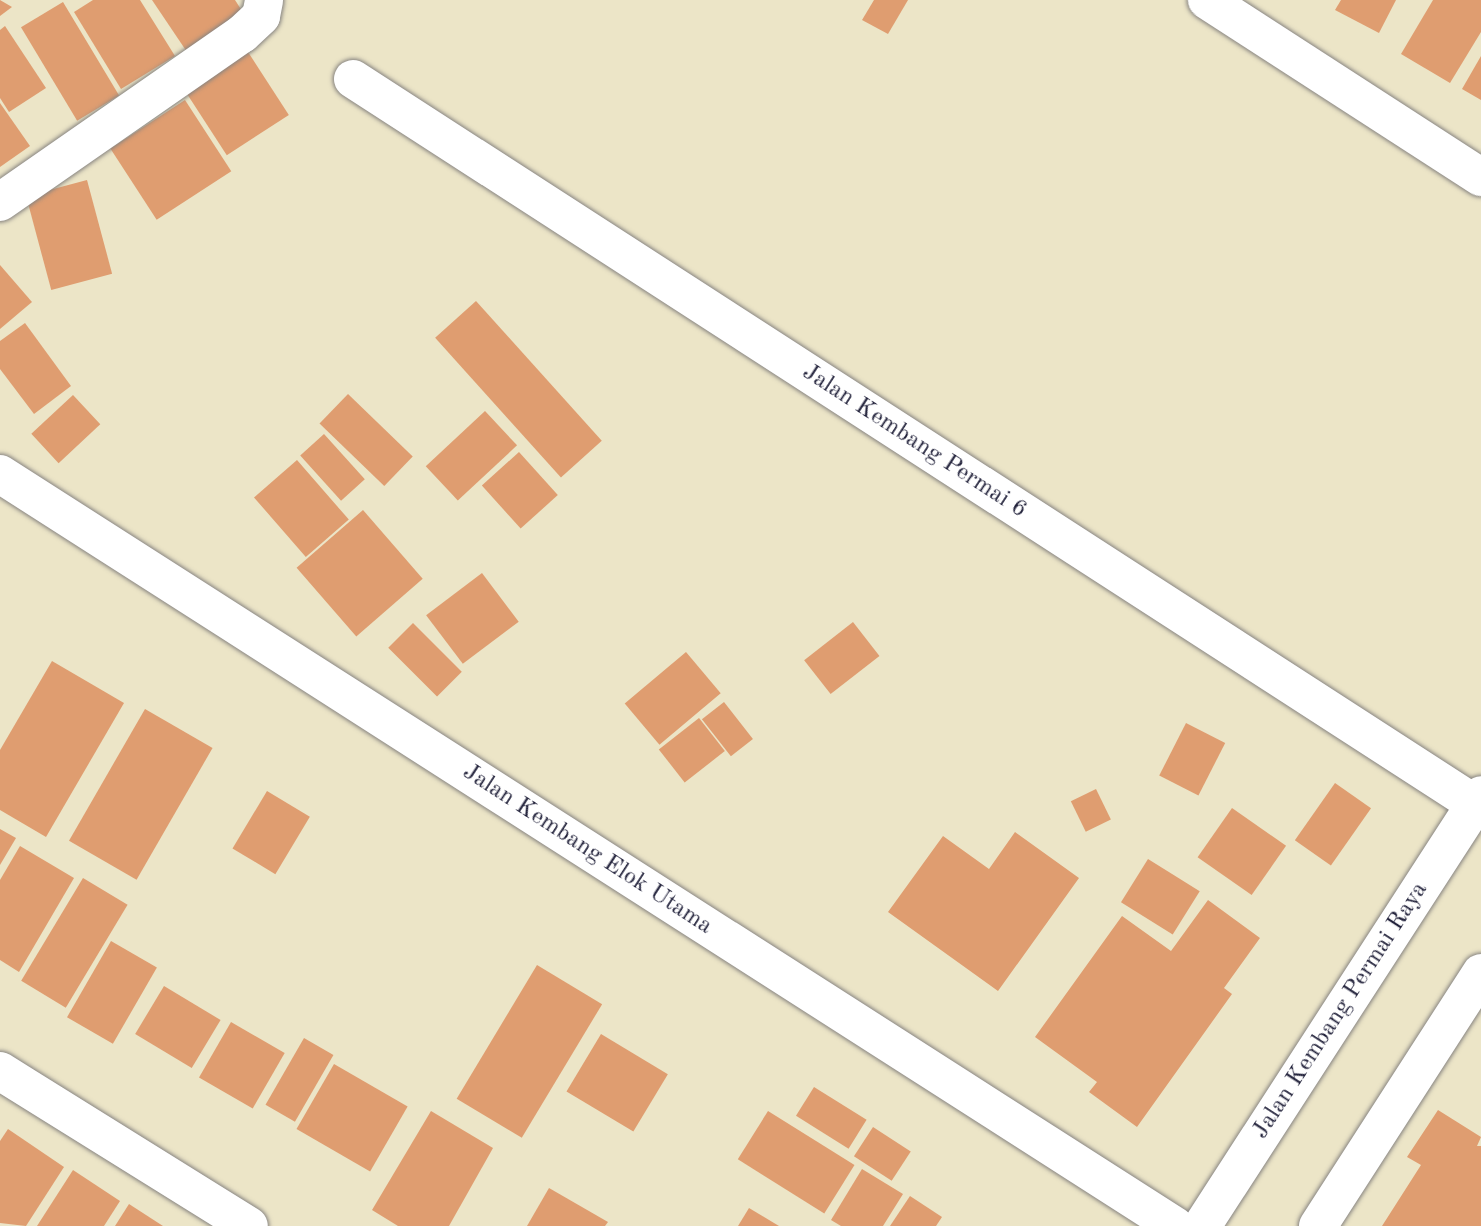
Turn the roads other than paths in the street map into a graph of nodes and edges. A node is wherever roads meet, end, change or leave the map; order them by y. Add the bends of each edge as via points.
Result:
1 (264, 0) edge
2 (1206, 0) edge
3 (353, 79) dead end
4 (1481, 177) edge
5 (0, 202) edge
6 (0, 474) edge
7 (1478, 800) edge
8 (1481, 973) edge
9 (0, 1071) edge
10 (249, 1226) edge
11 (1175, 1226) edge
12 (1202, 1226) edge
13 (1318, 1226) edge

1 - 5 street via 261,16 242,33
2 - 4 street
3 - 7 street, Jalan Kembang Permai 6
6 - 11 street, Jalan Kembang Elok Utama
7 - 12 street, Jalan Kembang Permai Raya
8 - 13 street
9 - 10 street

